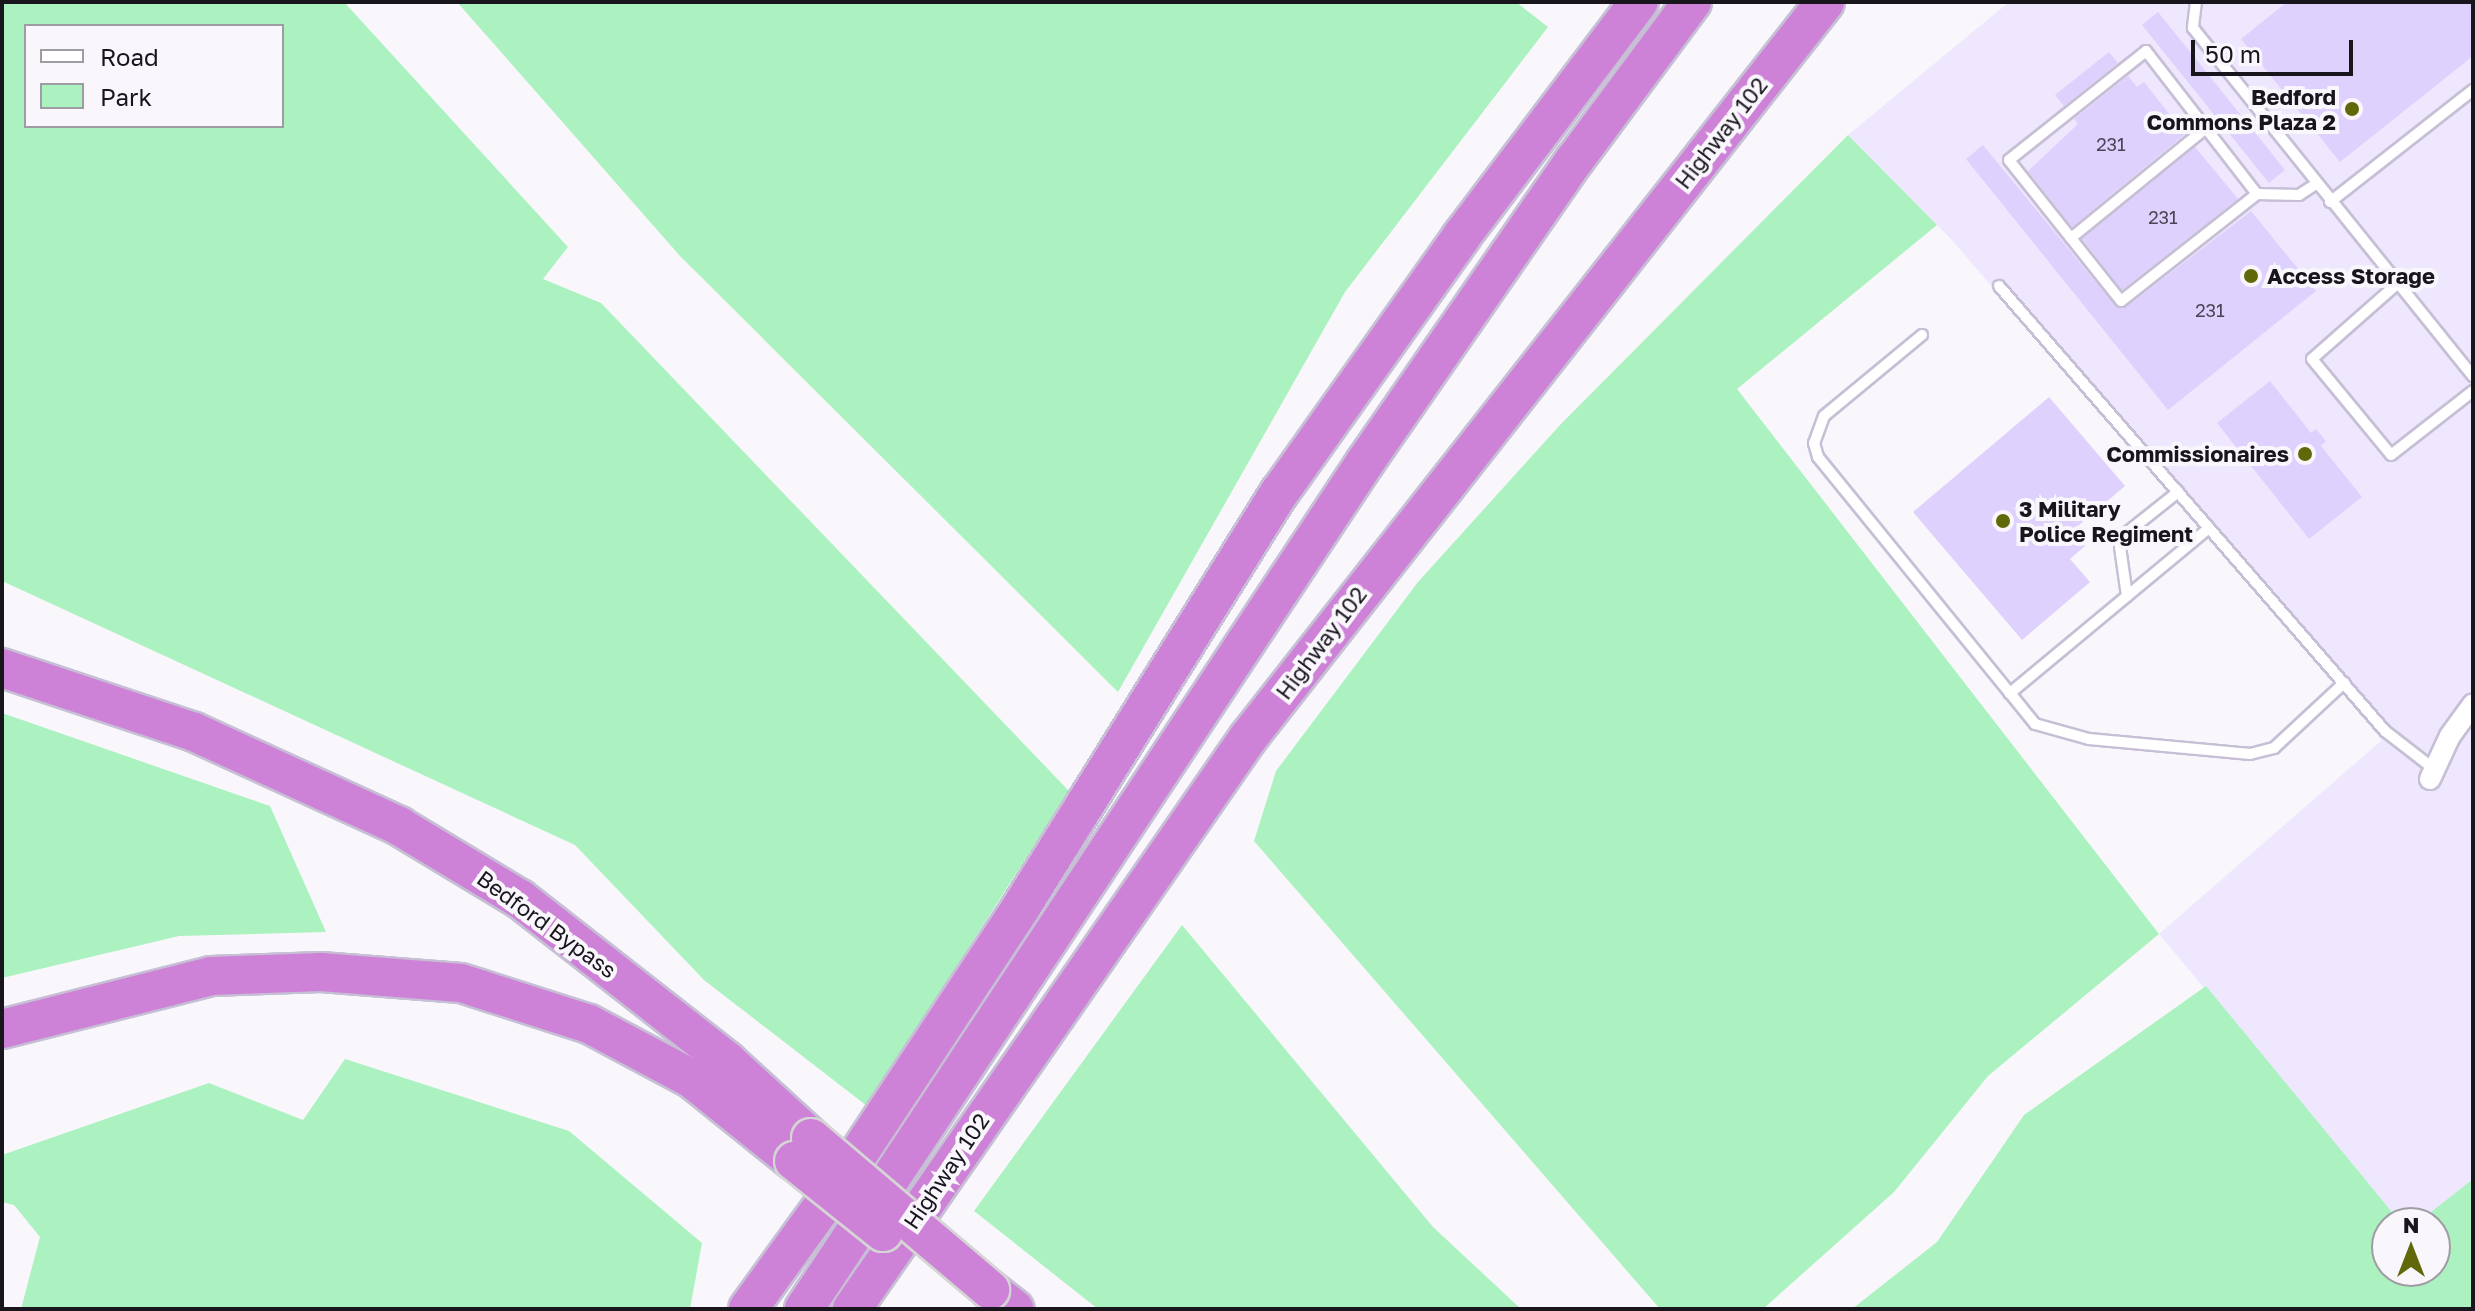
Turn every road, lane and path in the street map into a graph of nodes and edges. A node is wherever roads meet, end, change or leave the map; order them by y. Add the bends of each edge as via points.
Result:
1 (1639, 2) edge
2 (1692, 2) edge
3 (1825, 2) edge
4 (2196, 2) edge
5 (2473, 90) edge
6 (1571, 91) junction
7 (2207, 127) junction
8 (2316, 184) junction
9 (2257, 194) junction
10 (2330, 202) junction
11 (2071, 238) junction
12 (2397, 284) junction
13 (1999, 286) dead end
14 (1922, 335) dead end
15 (2473, 376) edge
16 (2473, 391) edge
17 (2178, 492) junction
18 (2209, 528) junction
19 (2127, 596) junction
20 (2, 653) edge
21 (2, 668) edge
22 (2344, 683) junction
23 (2010, 693) junction
24 (2473, 704) edge
25 (194, 732) junction
26 (2432, 774) joint
27 (1048, 938) junction
28 (2, 1029) edge
29 (803, 1150) junction
30 (990, 1304) edge
31 (748, 1309) edge
32 (804, 1309) edge
33 (854, 1309) edge

1 - 6 highway
2 - 27 highway, Highway 102 via 1574,161 1366,461
3 - 33 highway, Highway 102 via 1248,738
4 - 8 lane via 2193,28
5 - 10 lane
6 - 27 highway via 1480,250 1064,893
6 - 31 highway via 1280,492 1020,909 842,1179
7 - 9 lane
7 - 11 lane
7 - 11 lane via 2146,51 2009,160
8 - 9 lane via 2299,195
8 - 10 lane
9 - 11 lane via 2121,301
10 - 12 lane
12 - 15 lane
12 - 16 lane via 2312,359 2391,455
13 - 17 lane
14 - 23 lane via 1824,416 1815,428 1814,443 1818,457
17 - 18 lane
17 - 19 lane via 2129,531 2120,547
18 - 19 lane
18 - 22 lane
19 - 23 lane
20 - 25 highway
21 - 25 highway, Bedford Bypass
22 - 23 lane via 2274,748 2250,754 2054,732 2035,724
22 - 26 lane
24 - 26 street
25 - 29 highway, Bedford Bypass via 399,826 520,899 727,1061
27 - 32 highway, Highway 102
28 - 29 highway, Bedford Bypass via 211,976 321,972 461,983 589,1024 692,1079
29 - 30 highway, Bedford Bypass, bridge

